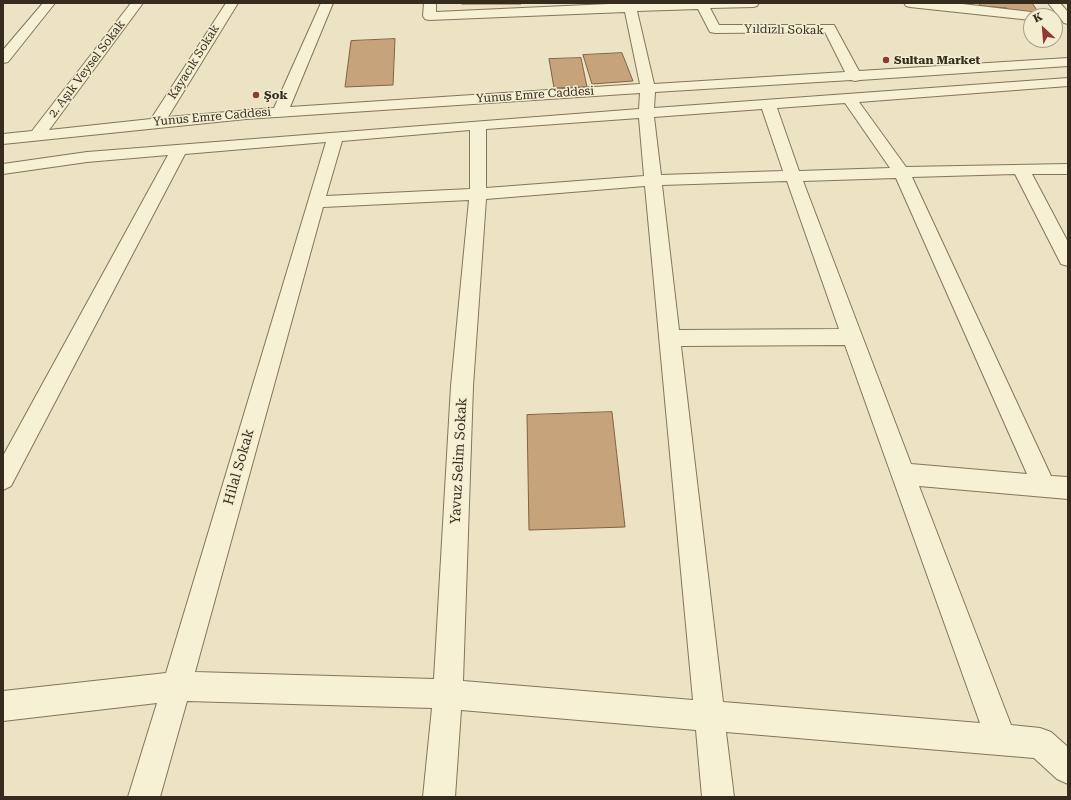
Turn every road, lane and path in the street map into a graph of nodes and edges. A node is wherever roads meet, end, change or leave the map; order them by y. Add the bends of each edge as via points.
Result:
1 (49, 3) edge
2 (137, 3) edge
3 (232, 3) edge
4 (327, 3) edge
5 (430, 3) edge
6 (753, 3) edge
7 (910, 3) edge
8 (702, 4) junction
9 (630, 7) junction
10 (1023, 15) edge
11 (3, 58) edge
12 (1068, 62) edge
13 (854, 77) junction
14 (1068, 82) edge
15 (648, 88) junction
16 (849, 98) junction
17 (768, 104) junction
18 (280, 112) junction
19 (646, 113) junction
20 (157, 122) junction
21 (478, 125) junction
22 (38, 135) junction
23 (334, 137) junction
24 (3, 139) edge
25 (179, 150) junction
26 (3, 169) edge
27 (1021, 169) junction
28 (1068, 169) edge
29 (902, 173) junction
30 (793, 176) junction
31 (653, 180) junction
32 (478, 194) junction
33 (316, 202) junction
34 (1068, 260) edge
35 (852, 337) junction
36 (669, 338) junction
37 (903, 474) junction
38 (3, 479) edge
39 (1044, 486) junction
40 (1068, 488) edge
41 (175, 686) junction
42 (448, 695) junction
43 (3, 706) edge
44 (709, 716) junction
45 (1001, 740) junction
46 (1068, 768) edge
47 (144, 797) edge
48 (439, 797) edge
49 (718, 797) edge

1 - 11 street
2 - 22 street, 2. Aşık Veysel Sokak
3 - 20 street, Kayacık Sokak
4 - 18 street
5 - 9 street via 429,16
6 - 8 street
7 - 10 street
8 - 9 street
8 - 13 street, Yıldızlı Sokak via 715,30 829,28
9 - 15 street
12 - 13 street, Yunus Emre Caddesi
13 - 15 street, Yunus Emre Caddesi
14 - 16 street
15 - 18 street, Yunus Emre Caddesi
15 - 19 street
16 - 17 street
16 - 29 street
17 - 19 street
17 - 30 street
18 - 20 street, Yunus Emre Caddesi
19 - 21 street
19 - 31 street
20 - 22 street, Yunus Emre Caddesi
21 - 23 street
21 - 32 street, Yavuz Selim Sokak
22 - 24 street, Yunus Emre Caddesi
23 - 25 street
23 - 33 street, Hilal Sokak
25 - 26 street via 87,157
25 - 38 street
27 - 28 street
27 - 29 street
27 - 34 street
29 - 30 street
29 - 39 street
30 - 31 street
30 - 35 street
31 - 32 street
31 - 36 street
32 - 33 street
32 - 42 street, Yavuz Selim Sokak via 462,386
33 - 41 street, Hilal Sokak
35 - 36 street
35 - 37 street
36 - 44 street
37 - 39 street
37 - 45 street
39 - 40 street
41 - 42 street
41 - 43 street
41 - 47 street, Hilal Sokak
42 - 44 street
42 - 48 street, Yavuz Selim Sokak
44 - 45 street
44 - 49 street
45 - 46 street via 1040,743

